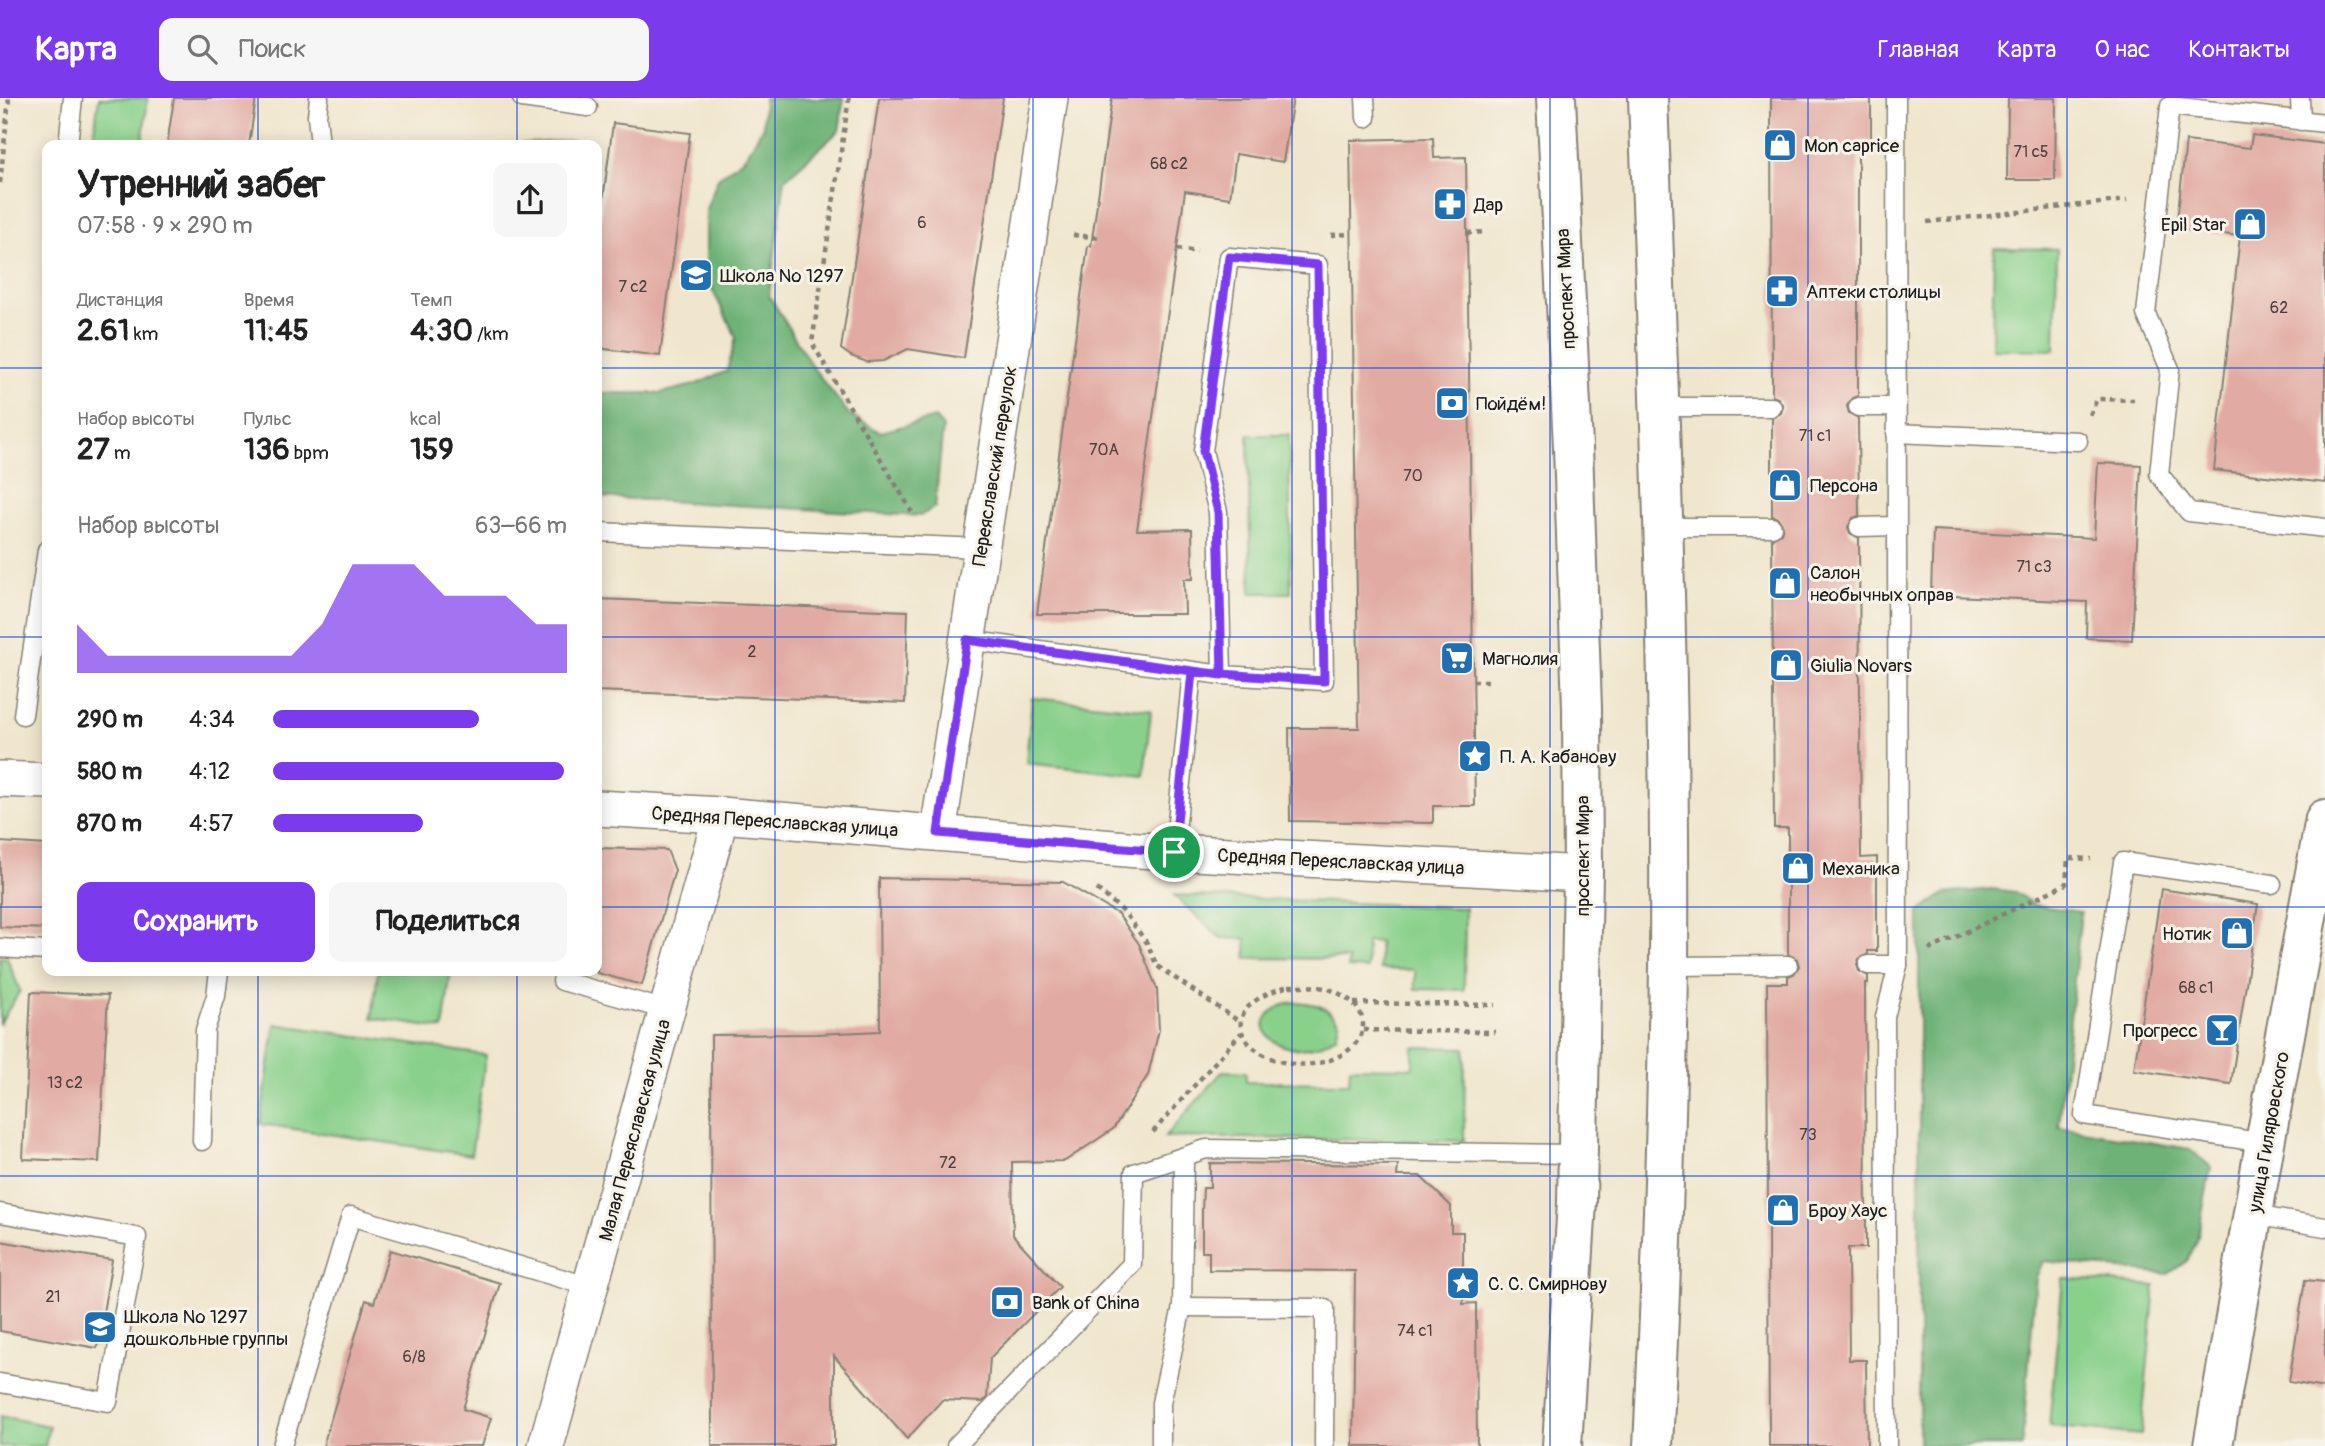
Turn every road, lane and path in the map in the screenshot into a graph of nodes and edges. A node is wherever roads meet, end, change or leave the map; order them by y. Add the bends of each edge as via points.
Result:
1 (9, 98) edge
2 (73, 98) edge
3 (319, 98) edge
4 (522, 98) edge
5 (849, 98) edge
6 (1050, 98) edge
7 (1365, 98) edge
8 (1556, 98) edge
9 (1648, 98) edge
10 (1896, 98) edge
11 (2300, 98) edge
12 (588, 107) dead end
13 (1366, 118) dead end
14 (2301, 121) junction
15 (2325, 123) edge
16 (69, 140) edge
17 (319, 140) edge
18 (0, 183) edge
19 (2160, 196) junction
20 (1895, 226) junction
21 (1485, 232) dead end
22 (1467, 233) dead end
23 (1073, 235) dead end
24 (1101, 238) dead end
25 (2167, 401) junction
26 (1660, 407) junction
27 (1858, 407) dead end
28 (1896, 407) junction
29 (1772, 408) dead end
30 (1896, 433) junction
31 (2078, 441) joint
32 (1896, 526) junction
33 (1663, 527) junction
34 (1772, 527) dead end
35 (1859, 527) dead end
36 (2325, 528) edge
37 (602, 532) edge
38 (932, 546) junction
39 (981, 548) junction
40 (42, 584) edge
41 (967, 640) junction
42 (1192, 672) junction
43 (1222, 675) junction
44 (1474, 681) dead end
45 (1492, 681) dead end
46 (23, 715) dead end
47 (0, 779) edge
48 (42, 781) edge
49 (602, 808) edge
50 (721, 815) junction
51 (2325, 819) edge
52 (938, 833) junction
53 (1174, 852) junction
54 (2123, 862) junction
55 (1583, 874) junction
56 (1089, 882) dead end
57 (2272, 884) dead end
58 (2318, 897) edge
59 (0, 948) edge
60 (42, 951) edge
61 (1788, 965) dead end
62 (1868, 965) dead end
63 (1898, 965) junction
64 (1669, 966) junction
65 (218, 976) edge
66 (562, 981) dead end
67 (1354, 1003) junction
68 (1495, 1005) dead end
69 (667, 1010) junction
70 (1240, 1022) junction
71 (1363, 1030) junction
72 (1495, 1032) dead end
73 (1241, 1033) junction
74 (202, 1141) dead end
75 (2265, 1143) junction
76 (1577, 1154) junction
77 (1184, 1157) junction
78 (1134, 1173) junction
79 (0, 1213) edge
80 (2253, 1215) junction
81 (2325, 1227) edge
82 (591, 1287) junction
83 (1182, 1307) junction
84 (0, 1383) edge
85 (282, 1446) edge
86 (546, 1446) edge
87 (956, 1446) edge
88 (1161, 1446) edge
89 (1324, 1446) edge
90 (1562, 1446) edge
91 (1653, 1446) edge
92 (1887, 1446) edge
93 (2213, 1446) edge

1 - 18 path
2 - 16 lane
3 - 17 lane
4 - 12 lane
5 - 38 path via 812,343
6 - 39 street, Переяславский переулок
7 - 13 lane
8 - 55 main road, проспект Мира via 1573,447
9 - 26 main road
10 - 20 lane
11 - 14 lane
14 - 15 lane
14 - 19 lane via 2170,106
19 - 20 path
19 - 25 lane via 2146,314 2171,369
20 - 28 lane
21 - 22 path
23 - 24 path
25 - 31 path via 2097,399
25 - 36 lane via 2159,474 2189,512
26 - 29 lane
26 - 33 main road
27 - 28 lane
28 - 30 lane
30 - 31 lane
30 - 32 lane
32 - 35 lane
32 - 63 lane
33 - 34 lane
33 - 64 main road
37 - 38 lane
38 - 39 lane
39 - 41 street, Переяславский переулок
40 - 46 lane
41 - 42 lane
41 - 52 street, Переяславский переулок
42 - 43 lane
42 - 53 lane
43 - 43 lane via 1218,512 1203,451 1229,257 1318,265 1324,681
44 - 45 path
47 - 48 street
49 - 50 street, Средняя Переяславская улица
50 - 52 street, Средняя Переяславская улица
50 - 69 street, Малая Переяславская улица
51 - 58 main road, улица Гиляровского
52 - 53 street, Средняя Переяславская улица
53 - 55 street, Средняя Переяславская улица
54 - 57 lane
54 - 63 path via 2068,858 2066,884
54 - 75 lane via 2084,1115
55 - 76 main road, проспект Мира
56 - 70 path via 1124,912 1157,966
58 - 75 main road, улица Гиляровского
59 - 60 lane
61 - 64 lane
62 - 63 lane
63 - 92 lane via 1885,1017
64 - 91 main road
65 - 74 lane via 205,1030
66 - 69 lane
67 - 68 path
67 - 70 path via 1336,992 1289,986 1266,992 1246,1007
67 - 71 path via 1364,1018
69 - 82 street, Малая Переяславская улица
70 - 73 path
71 - 72 path
71 - 73 path via 1359,1042 1339,1056 1314,1064 1269,1059
73 - 78 path via 1134,1154
75 - 80 main road, улица Гиляровского
76 - 77 lane via 1206,1149
76 - 90 main road, проспект Мира
77 - 78 lane
77 - 83 lane
78 - 87 lane via 1132,1264
79 - 84 lane via 137,1237 108,1402
80 - 81 lane
80 - 93 main road, улица Гиляровского
82 - 85 lane via 351,1216
82 - 86 street, Малая Переяславская улица
83 - 88 lane via 1161,1403
83 - 89 lane via 1325,1308

